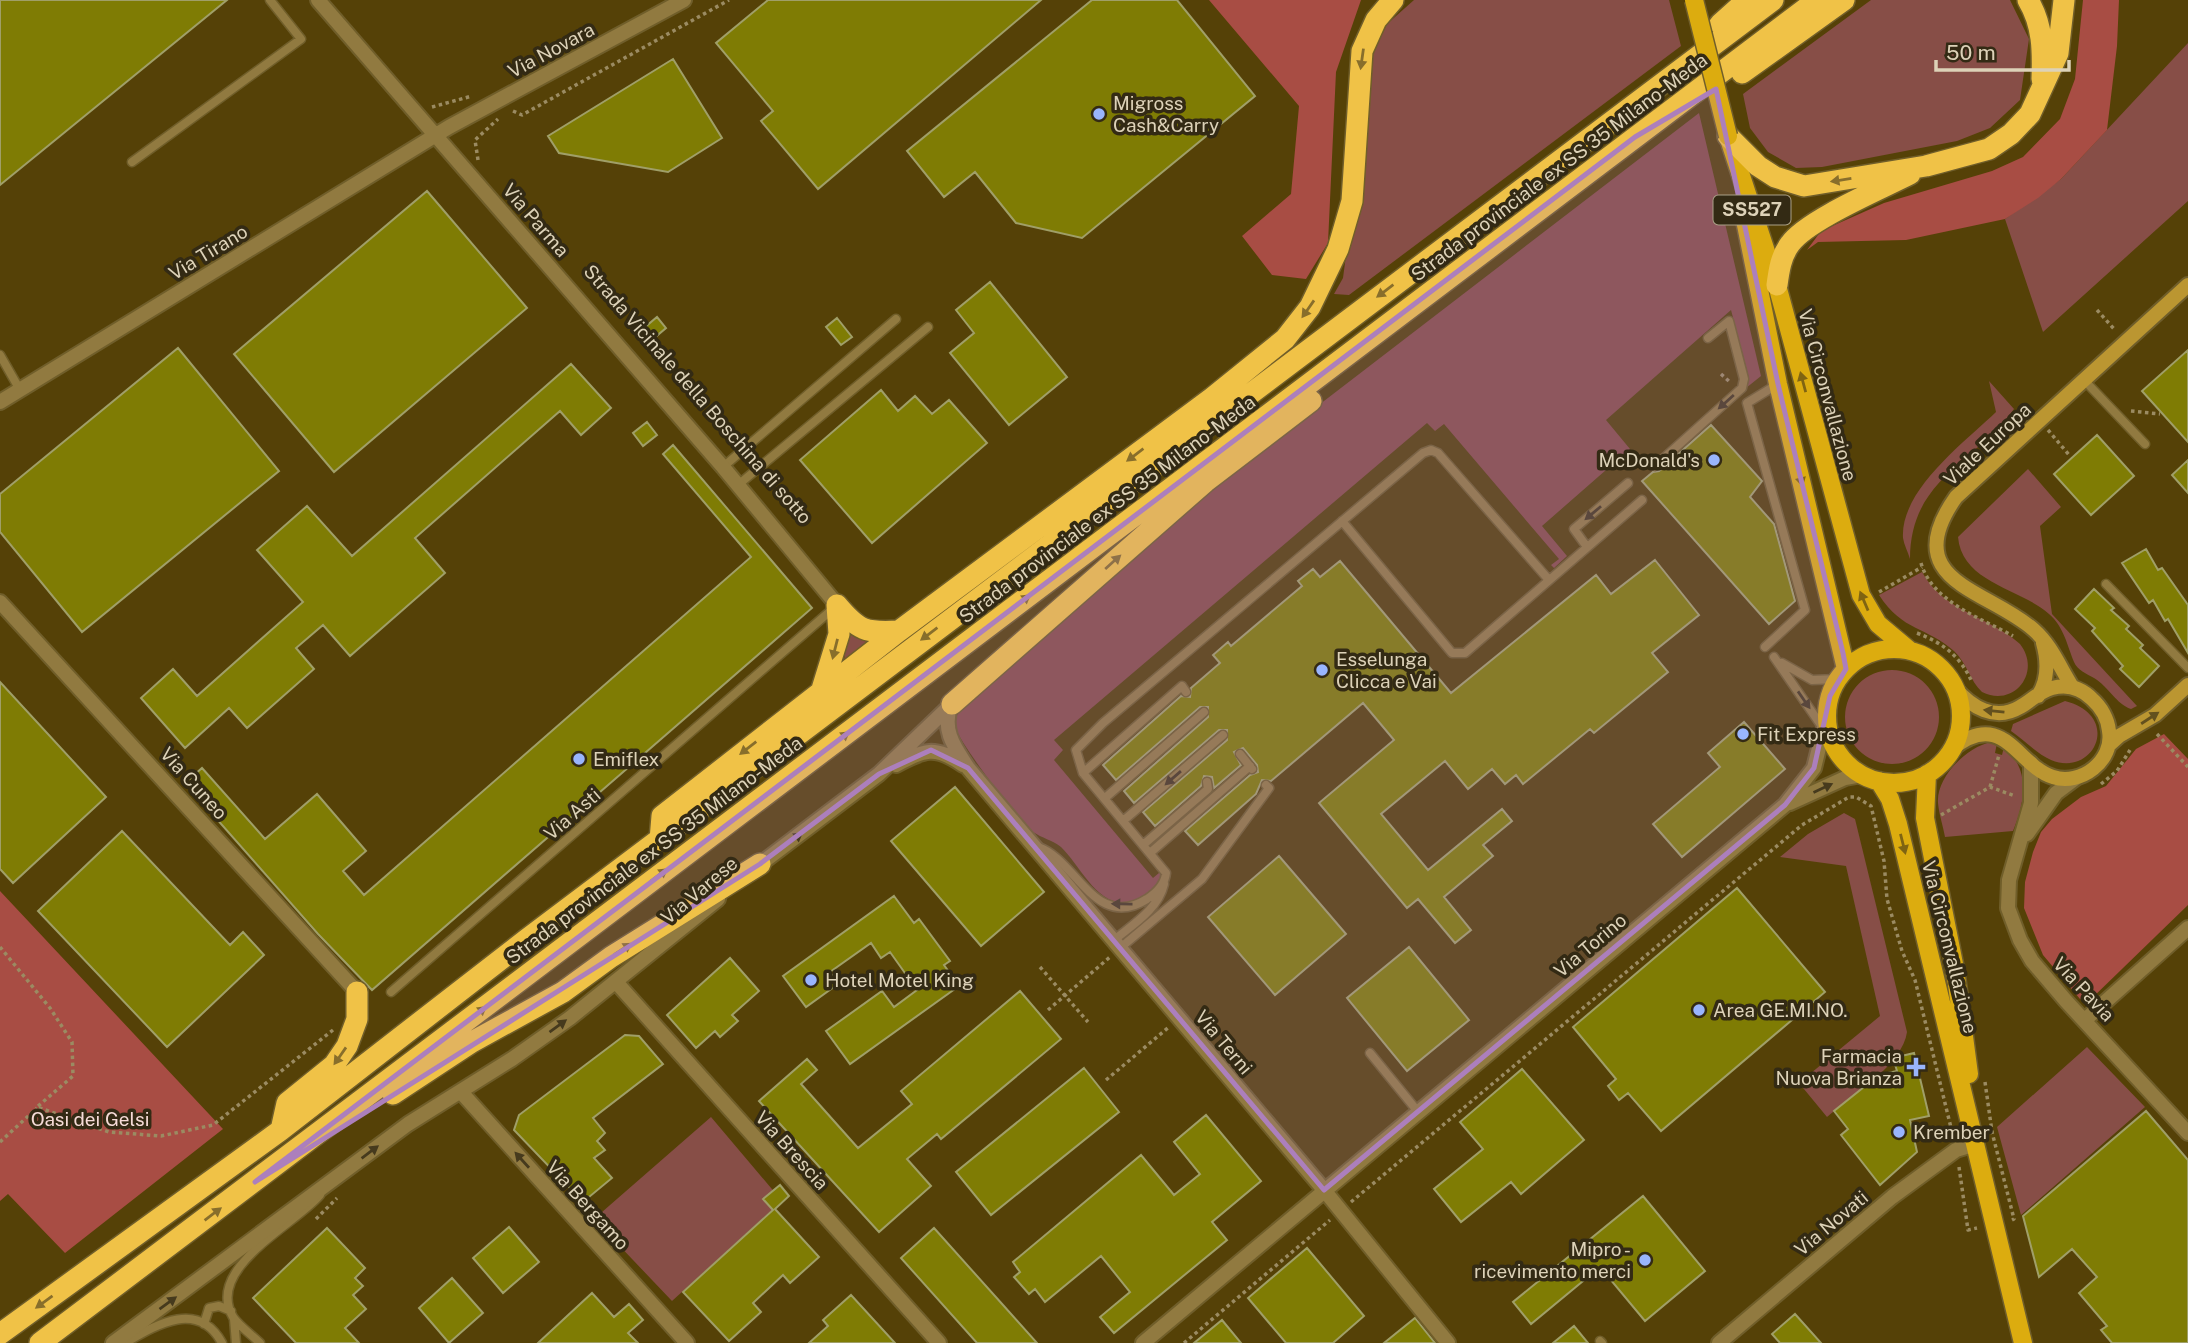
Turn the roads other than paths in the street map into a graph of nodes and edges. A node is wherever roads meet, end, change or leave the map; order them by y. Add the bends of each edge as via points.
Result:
1 (270, 0) edge
2 (318, 0) edge
3 (684, 0) edge
4 (1393, 0) edge
5 (1694, 0) edge
6 (1747, 0) edge
7 (1773, 0) edge
8 (1817, 0) edge
9 (1844, 0) edge
10 (2028, 0) edge
11 (2064, 0) edge
12 (2042, 90) junction
13 (1623, 113) junction
14 (437, 135) junction
15 (1728, 136) junction
16 (1635, 137) junction
17 (132, 162) dead end
18 (1926, 166) junction
19 (1521, 225) junction
20 (2188, 285) edge
21 (1768, 287) junction
22 (896, 319) dead end
23 (928, 327) dead end
24 (1708, 338) dead end
25 (0, 355) edge
26 (2084, 380) junction
27 (1778, 384) junction
28 (20, 390) junction
29 (0, 402) edge
30 (2145, 444) dead end
31 (1631, 456) dead end
32 (723, 467) junction
33 (1628, 483) dead end
34 (738, 485) junction
35 (1642, 500) dead end
36 (1342, 521) junction
37 (1587, 547) junction
38 (1549, 580) junction
39 (2106, 584) dead end
40 (0, 602) edge
41 (837, 605) junction
42 (899, 631) junction
43 (2040, 636) junction
44 (1765, 647) dead end
45 (1909, 650) junction
46 (2188, 668) edge
47 (1842, 674) junction
48 (2188, 685) edge
49 (1955, 688) junction
50 (2073, 688) junction
51 (1184, 689) dead end
52 (821, 691) junction
53 (2038, 696) junction
54 (952, 704) junction
55 (1203, 711) dead end
56 (1828, 730) junction
57 (1223, 734) dead end
58 (2109, 745) junction
59 (1952, 749) junction
60 (1240, 754) dead end
61 (2031, 763) junction
62 (968, 768) junction
63 (1083, 773) junction
64 (879, 774) junction
65 (1927, 774) junction
66 (1871, 778) junction
67 (2076, 778) junction
68 (1206, 782) dead end
69 (1266, 785) dead end
70 (1105, 798) junction
71 (1785, 805) junction
72 (1123, 821) junction
73 (660, 840) junction
74 (1032, 845) junction
75 (1143, 845) junction
76 (2018, 846) junction
77 (1150, 853) junction
78 (760, 864) junction
79 (1165, 881) junction
80 (2188, 928) edge
81 (1116, 945) junction
82 (616, 982) junction
83 (357, 992) joint
84 (391, 992) dead end
85 (2086, 1019) junction
86 (1370, 1053) dead end
87 (461, 1091) junction
88 (1419, 1113) junction
89 (281, 1130) junction
90 (2188, 1133) edge
91 (1974, 1135) junction
92 (332, 1181) junction
93 (256, 1182) junction
94 (1324, 1190) junction
95 (232, 1315) junction
96 (204, 1324) junction
97 (0, 1334) edge
98 (40, 1343) edge
99 (113, 1343) edge
100 (125, 1343) edge
101 (222, 1343) edge
102 (236, 1343) edge
103 (260, 1343) edge
104 (687, 1343) edge
105 (939, 1343) edge
106 (1143, 1343) edge
107 (1448, 1343) edge
108 (1720, 1343) edge
109 (2022, 1343) edge

1 - 17 lane via 301,39
2 - 14 street, Via Parma
3 - 14 street, Via Novara
4 -> 42 highway via 1376,20 1362,51 1352,201 1339,249 1310,307 1285,339
5 - 15 main road, Via Circonvallazione / SS527, bridge
6 - 13 highway
7 - 13 highway, Strada provinciale ex SS 35 Milano-Meda
8 - 16 highway, Strada provinciale ex SS 35 Milano-Meda
9 - 16 highway via 1735,78
10 - 12 highway via 2043,44
11 - 12 highway via 2058,53
12 - 18 highway via 2030,114 1989,149
13 -> 73 highway, Strada provinciale ex SS 35 Milano-Meda
14 - 28 street, Via Tirano
14 - 32 street, Via Parma
18 -> 15 highway via 1804,186 1758,166
15 - 21 main road, Via Circonvallazione / SS527
16 - 19 highway, Strada provinciale ex SS 35 Milano-Meda
18 - 21 highway via 1798,236
54 -> 19 highway via 1205,482 1421,318
93 -> 19 highway, Strada provinciale ex SS 35 Milano-Meda
20 - 26 street, Viale Europa
21 - 27 main road, Via Circonvallazione
45 -> 21 main road, Via Circonvallazione via 1883,630 1863,601
22 - 32 lane
23 - 34 lane
24 -> 31 lane via 1729,321 1744,379 1742,387 1655,467
25 - 28 lane
26 - 30 lane
26 - 43 street, Viale Europa via 1956,498 1937,534 1940,562 1957,584 2023,621
27 - 44 lane via 1747,404 1805,610
27 -> 47 main road, Via Circonvallazione
28 - 29 street, Via Tirano
32 - 34 street, Via Parma
33 -> 37 lane via 1574,529
34 - 41 street, Via Parma
35 - 37 lane
36 - 38 lane via 1431,450
36 - 38 lane via 1458,655
36 - 63 lane via 1081,743 1076,750
37 - 38 lane
39 - 46 lane
40 - 83 street, Via Cuneo
41 - 42 highway via 855,626 873,632
41 -> 52 highway via 839,634
41 - 84 lane, Via Asti
42 - 52 highway
43 - 50 street, Viale Europa
43 - 53 street via 2046,668
45 - 47 main road via 1863,656
45 - 49 main road via 1933,661
47 - 56 main road via 1830,696
47 -> 56 lane via 1824,681 1803,677 1774,657
58 -> 48 street via 2161,710
53 -> 49 street via 2015,710 1997,713 1977,708
49 - 59 main road via 1961,719
50 - 53 street via 2053,688
50 - 58 street, Viale Europa via 2088,695 2099,708 2109,728
51 - 63 lane
52 -> 73 highway via 662,816
54 - 62 street via 946,718 948,732
54 - 64 street, Via Varese
55 - 70 lane
56 - 66 main road via 1846,763
56 - 71 street, Via Torino via 1814,768
57 -> 72 lane
58 - 67 street via 2096,766
59 - 61 street via 1971,738 1994,737 2014,745
59 - 65 main road
60 - 77 lane via 1251,768
61 - 67 street via 2051,777
61 - 76 street, Via Pavia via 2031,803
62 - 64 street via 948,754 931,750
62 - 74 street, Via Terni
63 - 70 lane
78 -> 64 street, Via Varese
65 - 66 main road via 1904,782
65 - 91 main road, Via Circonvallazione via 1966,1040
71 -> 66 street, Via Torino via 1845,778
66 -> 91 main road, Via Circonvallazione via 1890,799 1898,824
67 - 76 street, Via Pavia via 2056,793
68 - 75 lane via 1208,789
69 - 81 lane via 1269,788 1202,879
70 - 72 lane
71 - 88 street, Via Torino
72 - 75 lane
73 - 89 highway, Strada provinciale ex SS 35 Milano-Meda
79 -> 74 lane via 1139,903 1121,907 1102,902 1085,891 1057,856
74 - 81 street, Via Terni
75 - 77 lane
76 - 85 street, Via Pavia via 2008,908 2020,940 2032,961
77 - 79 lane via 1166,873
78 - 82 street, Via Varese
93 -> 78 highway via 472,1042 564,992 611,957
79 - 81 lane via 1161,898
80 - 85 street
81 - 94 street, Via Terni
87 -> 82 street, Via Varese
82 - 105 street, Via Brescia
83 -> 89 highway via 357,1019 347,1046 334,1065 287,1103
85 - 90 street, Via Pavia
86 - 88 lane
92 -> 87 street, Via Varese
104 -> 87 street, Via Bergamo
88 - 94 street, Via Torino
89 -> 97 highway
91 - 108 street, Via Novati via 1884,1203
91 - 109 main road, Via Circonvallazione
92 - 95 lane via 309,1209 255,1249 238,1269 228,1293
99 -> 92 street, Via Varese
98 -> 93 highway
94 - 106 street, Via Torino
94 - 107 street, Via Terni
95 - 96 lane via 219,1306 209,1308
95 - 102 lane
95 - 103 lane
96 - 100 lane via 176,1318
96 - 101 lane

